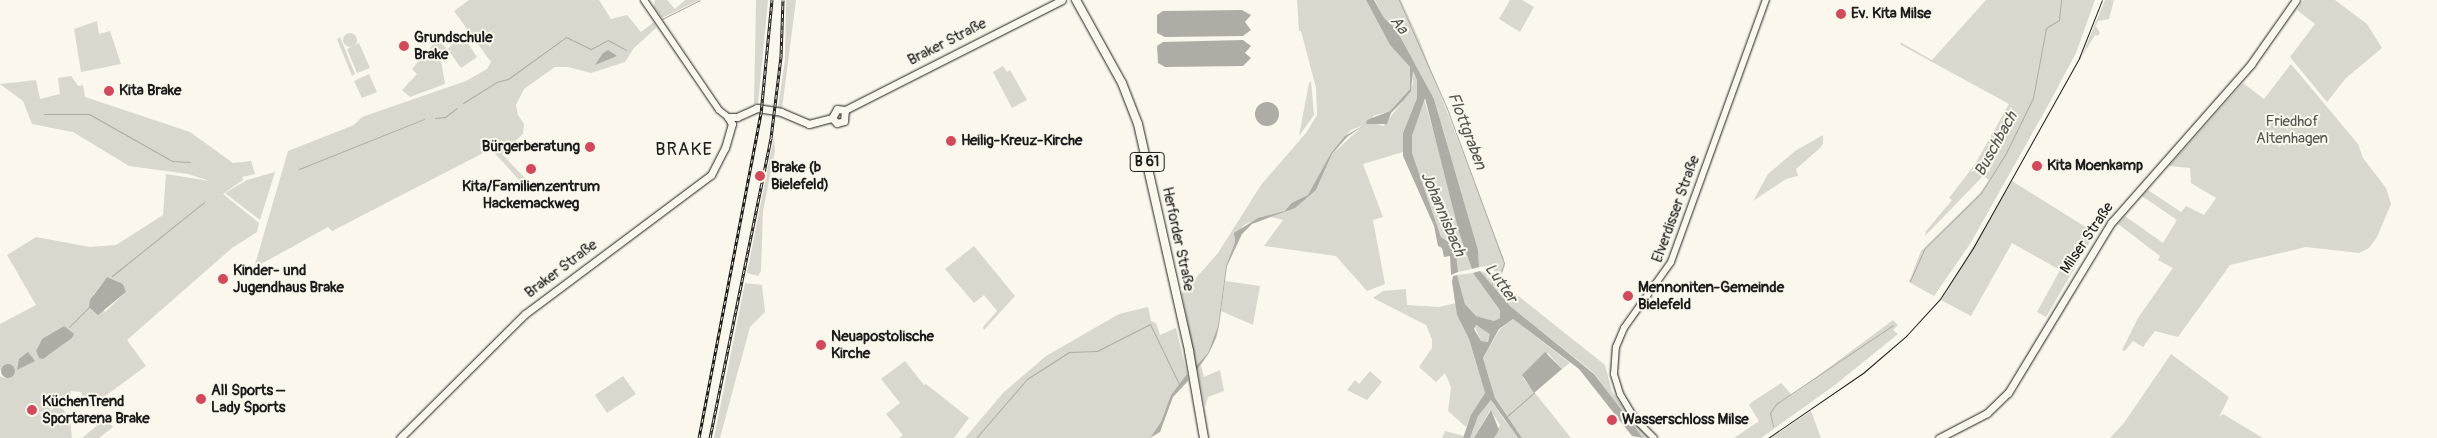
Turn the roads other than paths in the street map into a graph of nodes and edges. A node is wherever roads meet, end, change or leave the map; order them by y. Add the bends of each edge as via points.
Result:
1 (644, 0) edge
2 (1062, 0) edge
3 (1076, 0) edge
4 (1766, 0) edge
5 (2296, 0) edge
6 (845, 110) junction
7 (728, 117) junction
8 (737, 117) junction
9 (832, 118) junction
10 (732, 124) junction
11 (400, 438) edge
12 (1204, 438) edge
13 (1654, 438) edge
14 (1939, 438) edge

1 - 7 street via 718,108
2 - 6 main road, Braker Straße
3 - 12 main road, Herforder Straße / B 61 via 1122,83 1138,124
4 - 13 street, Elverdisser Straße via 1671,262 1624,328 1616,347 1614,374 1620,394 1635,419
5 - 14 main road, Milser Straße via 2241,75 2111,223 2008,393 1987,413
6 - 9 main road via 837,109
6 - 9 main road via 844,122 837,123
7 - 8 main road
7 - 10 main road
8 - 9 main road via 757,108 780,112 809,124
8 - 10 main road, Braker Straße via 737,122
10 - 11 main road, Braker Straße via 722,156 708,177 525,314

